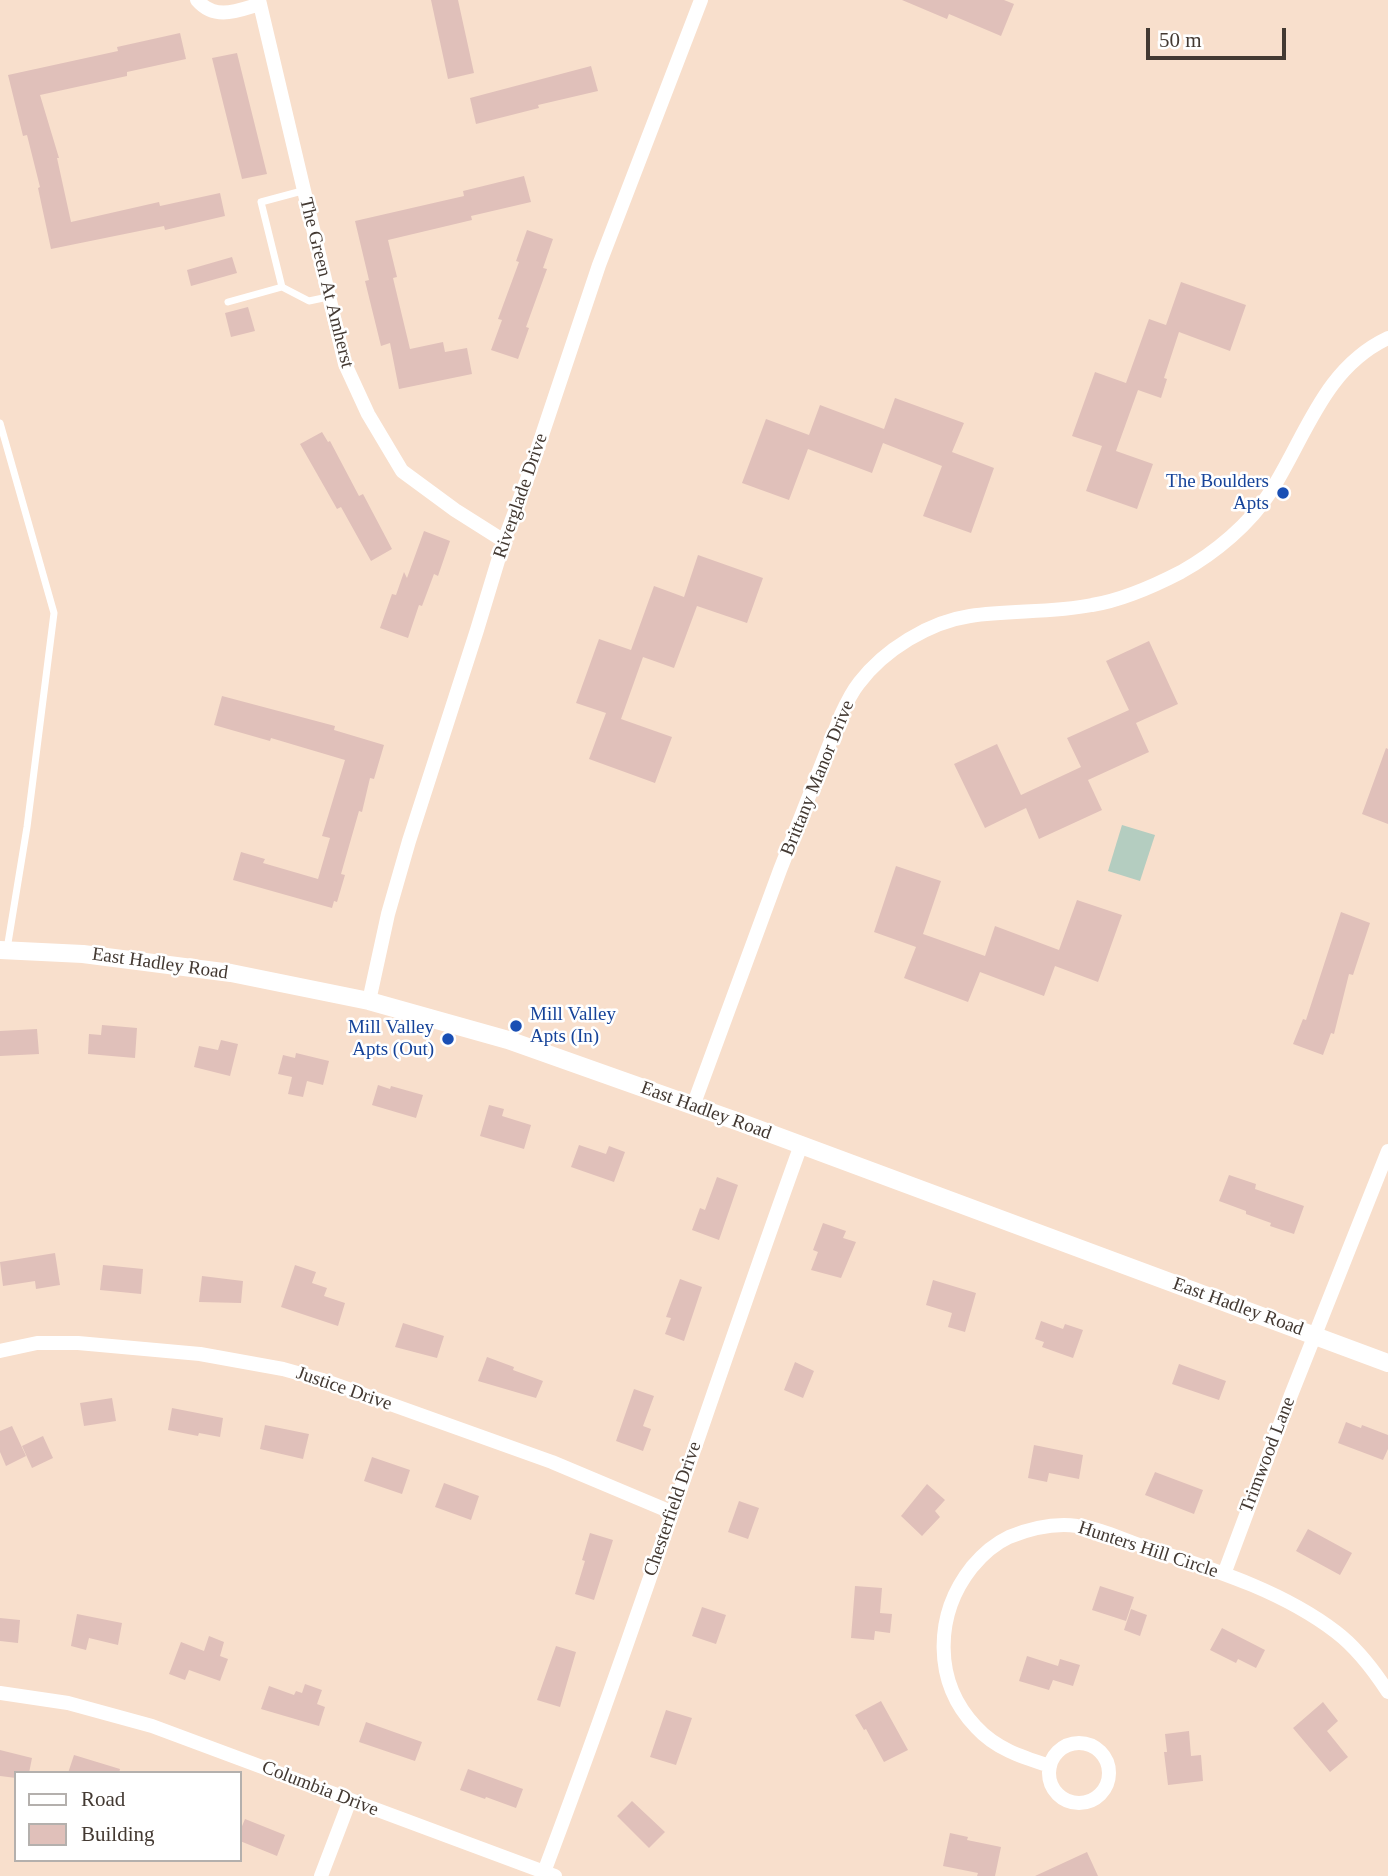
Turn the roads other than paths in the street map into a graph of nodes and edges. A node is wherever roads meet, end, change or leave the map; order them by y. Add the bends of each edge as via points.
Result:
1 (197, 0) edge
2 (701, 0) edge
3 (260, 2) edge
4 (302, 191) junction
5 (282, 287) junction
6 (328, 297) junction
7 (228, 302) dead end
8 (1387, 339) edge
9 (0, 423) edge
10 (503, 541) junction
11 (3, 950) edge
12 (369, 1001) junction
13 (693, 1106) junction
14 (801, 1145) junction
15 (1388, 1151) edge
16 (1314, 1336) junction
17 (0, 1352) edge
18 (1388, 1363) edge
19 (671, 1512) junction
20 (1224, 1574) junction
21 (1388, 1692) edge
22 (0, 1693) edge
23 (1050, 1766) junction
24 (350, 1800) junction
25 (549, 1874) edge
26 (321, 1876) edge

1 - 3 street, The Green At Amherst via 221,14
2 - 10 street, Riverglade Drive via 599,265
3 - 4 street, The Green At Amherst
4 - 5 lane via 261,202
4 - 6 street, The Green At Amherst
5 - 6 lane via 309,301
5 - 7 lane
6 - 10 street, The Green At Amherst via 345,364 402,471
8 - 13 street, Brittany Manor Drive via 1342,372 1314,411 1262,503 1194,565 1107,602 956,619 905,642 866,675 841,715
9 - 11 lane via 54,613 27,827
10 - 12 street, Riverglade Drive via 409,841
11 - 12 street, East Hadley Road via 173,965
12 - 13 street, East Hadley Road via 508,1040
13 - 14 street, East Hadley Road
14 - 16 street, East Hadley Road
14 - 19 street, Chesterfield Drive
15 - 16 street, Trimwood Lane
16 - 18 street, East Hadley Road
16 - 20 street, Trimwood Lane
17 - 19 street, Justice Drive via 37,1343 78,1343 200,1354 283,1369 552,1462
19 - 25 street, Chesterfield Drive
20 - 21 street, Hunters Hill Circle via 1334,1631 1359,1653
20 - 23 street, Hunters Hill Circle via 1076,1525 1008,1538 976,1563 954,1596 946,1621 944,1664 951,1690 966,1716 989,1740
22 - 24 street, Columbia Drive via 128,1718
23 - 23 street via 1063,1748 1085,1744 1103,1755 1109,1778 1100,1794 1076,1802 1055,1790
24 - 25 street, Columbia Drive
24 - 26 street

